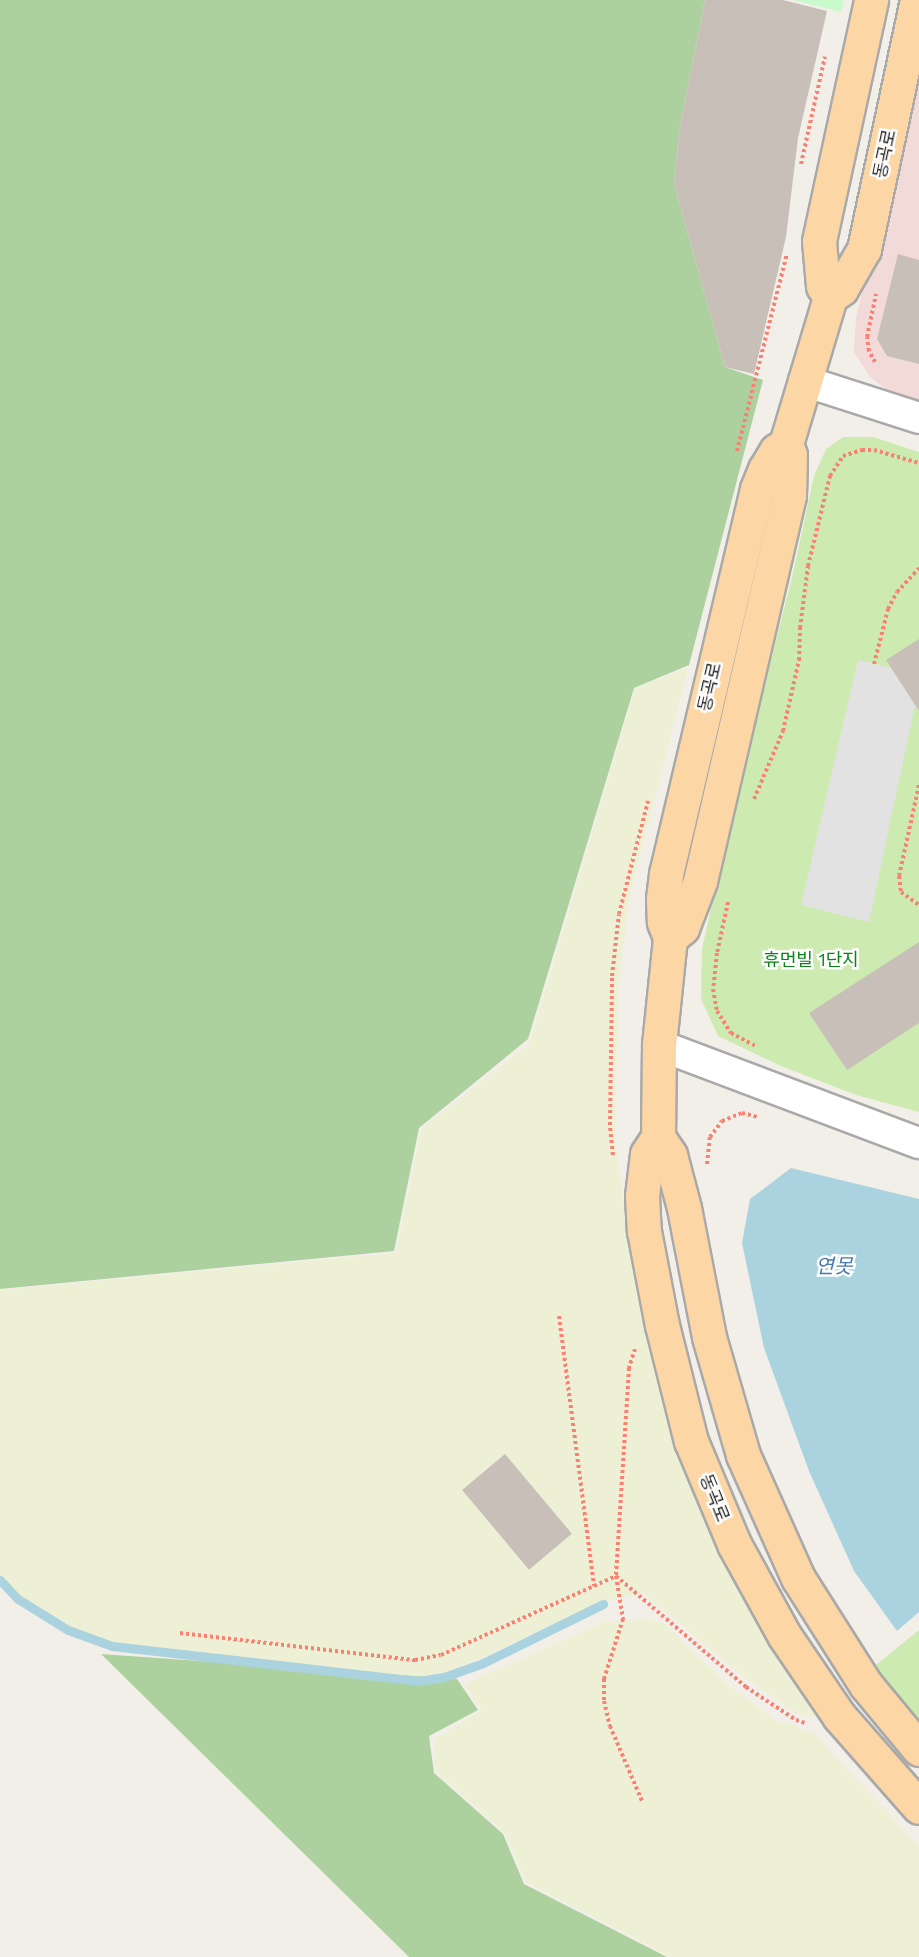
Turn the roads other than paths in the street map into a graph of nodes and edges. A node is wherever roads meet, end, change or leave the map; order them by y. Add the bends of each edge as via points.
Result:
1 (871, 0) edge
2 (917, 0) edge
3 (830, 297) junction
4 (804, 381) junction
5 (919, 418) edge
6 (659, 1045) junction
7 (658, 1137) junction
8 (919, 1143) edge
9 (919, 1749) edge
10 (919, 1808) edge

1 - 3 main road via 819,241 823,286
2 - 3 main road, 동곡로 via 864,249 841,289
3 - 4 main road, 동곡로
4 - 5 street
4 - 6 main road, 동곡로 via 786,444 790,455 789,496 700,880 682,928 670,938
6 - 7 main road, 동곡로
6 - 8 street
7 - 9 main road, 동곡로 via 670,1155 709,1337 743,1455 798,1578 866,1685
7 - 10 main road, 동곡로 via 647,1154 642,1196 644,1231 691,1441 734,1544 784,1635 839,1716

